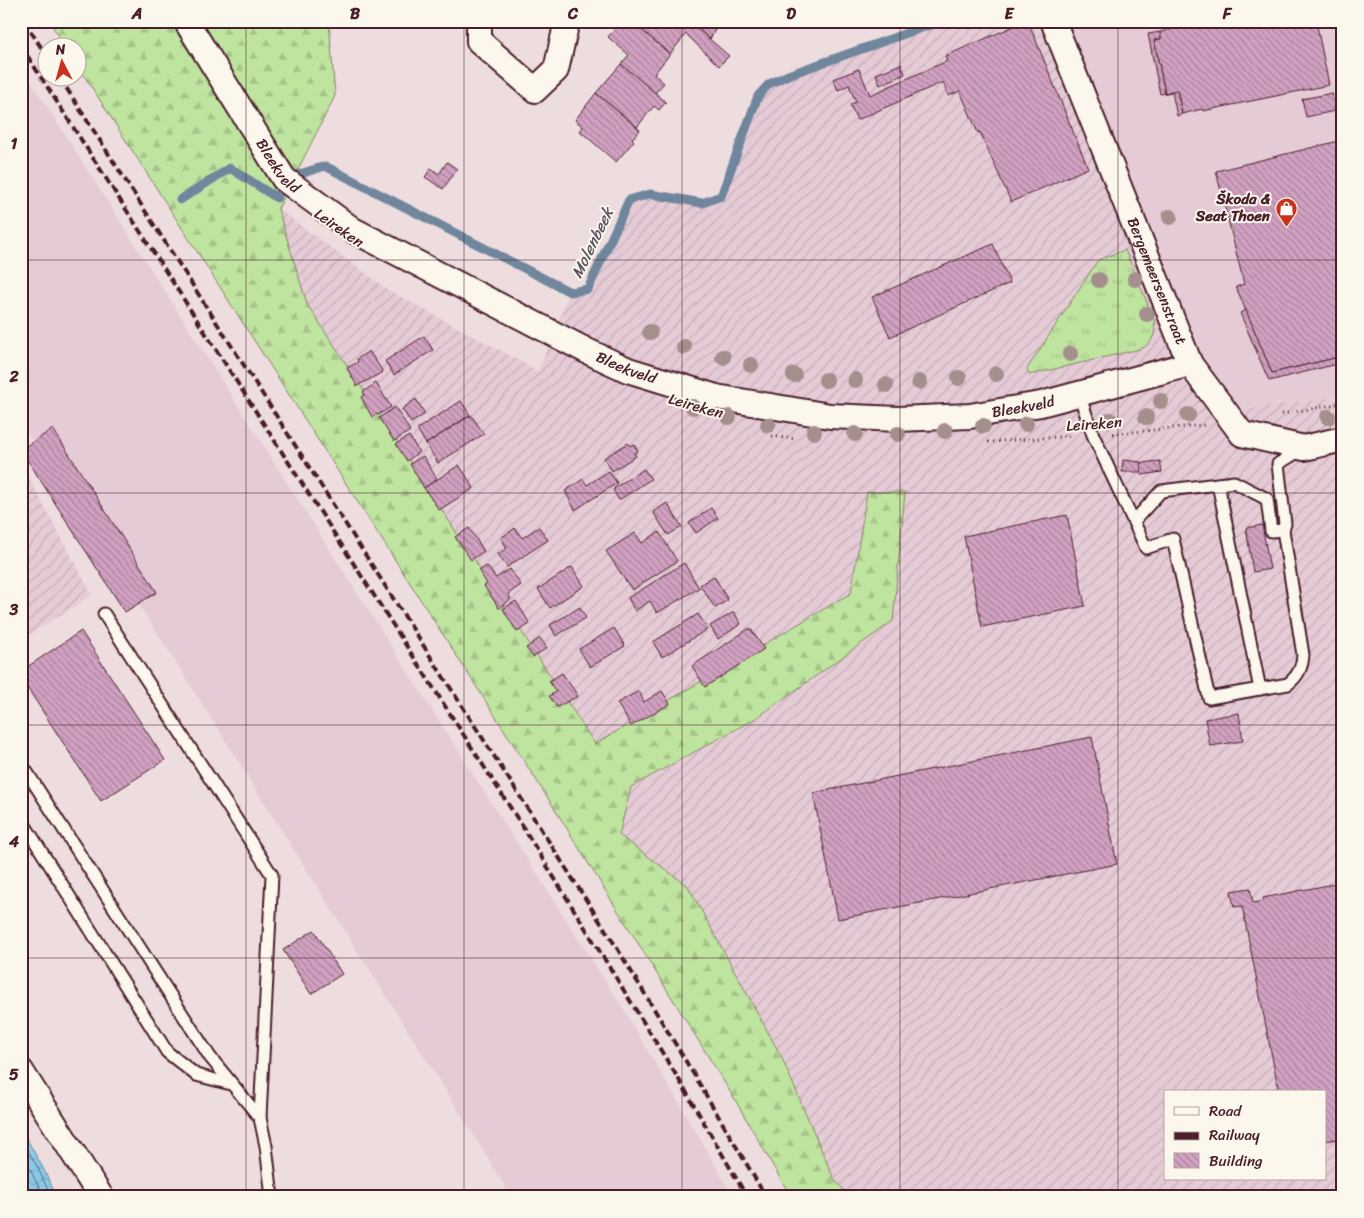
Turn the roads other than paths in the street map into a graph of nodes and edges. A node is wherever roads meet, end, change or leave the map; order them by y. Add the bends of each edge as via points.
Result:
1 (186, 21) edge
2 (479, 21) edge
3 (567, 21) edge
4 (1053, 21) edge
5 (1190, 364) junction
6 (1079, 394) junction
7 (1343, 439) edge
8 (1304, 448) junction
9 (1218, 484) junction
10 (1134, 521) junction
11 (1283, 530) junction
12 (104, 614) dead end
13 (1260, 689) junction
14 (21, 763) edge
15 (21, 819) edge
16 (21, 1071) edge
17 (232, 1084) junction
18 (260, 1118) junction
19 (101, 1197) edge
20 (272, 1197) edge

1 - 6 street, Bleekveld via 284,178 353,230 628,370 716,397 830,416 888,419 970,416
2 - 3 street via 479,41 535,90 556,70
4 - 5 street, Bergemeersenstraat
5 - 6 street, Bleekveld
5 - 8 street, Bergemeersenstraat via 1242,434
6 - 10 lane via 1093,435
7 - 8 street, Bergemeersenstraat
8 - 11 lane via 1278,464
9 - 10 lane via 1161,491
9 - 11 lane via 1234,482 1267,500 1271,531
9 - 13 lane
10 - 13 lane via 1146,548 1173,539 1208,698
11 - 13 lane via 1304,655 1299,673 1288,684
12 - 18 lane via 272,875
14 - 17 lane via 210,1058
15 - 17 lane via 167,1052 196,1075
16 - 19 street
17 - 18 lane
18 - 20 lane

